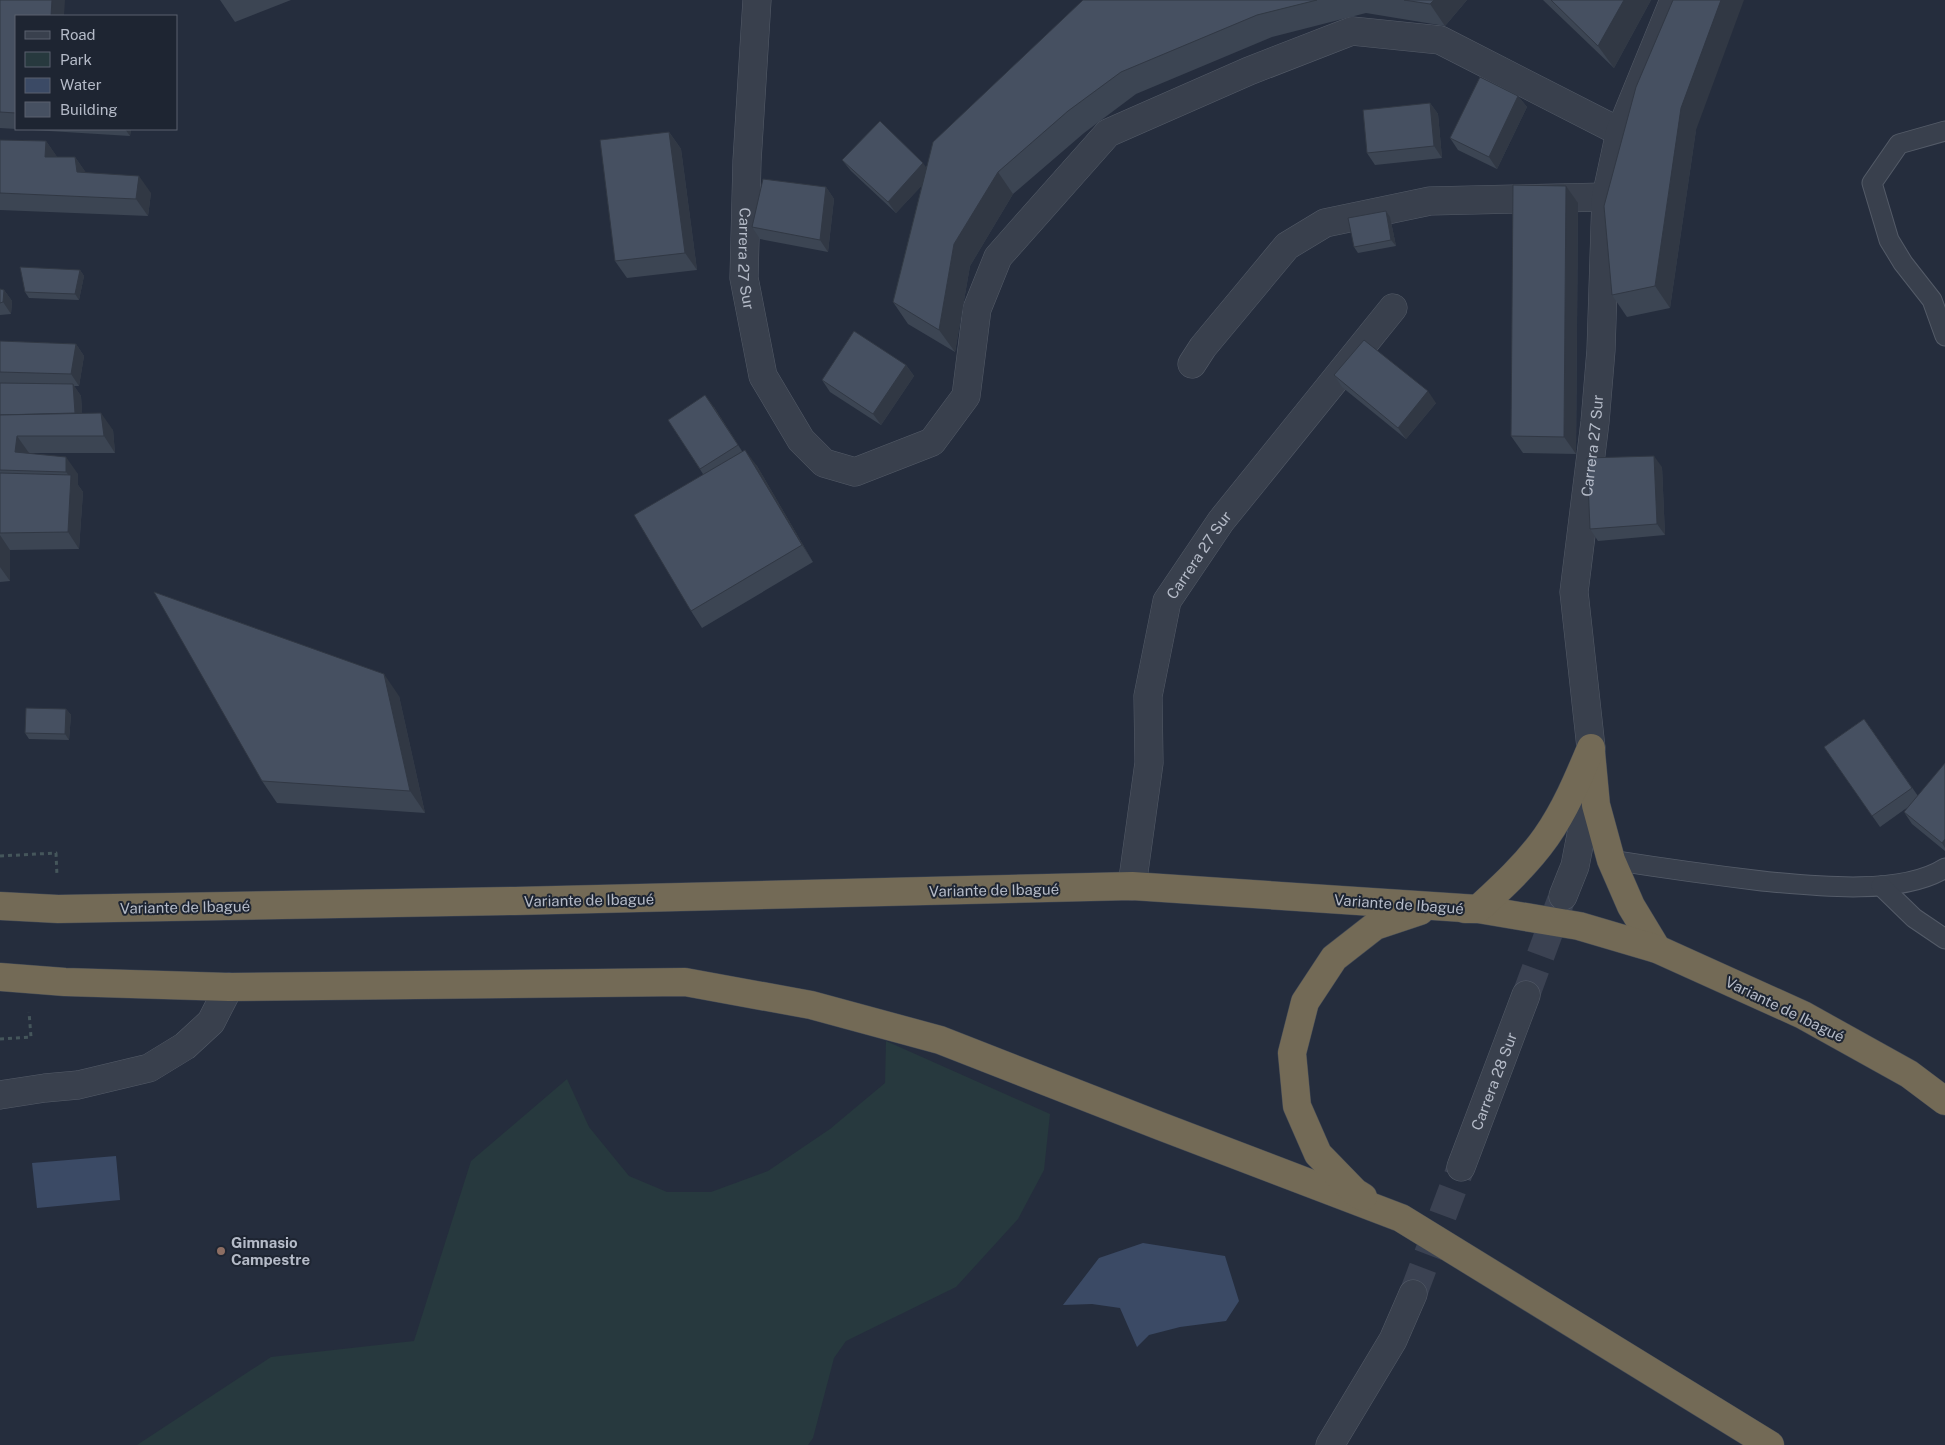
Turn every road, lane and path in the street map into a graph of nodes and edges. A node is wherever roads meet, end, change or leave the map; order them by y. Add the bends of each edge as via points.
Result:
1 (757, 0) edge
2 (1674, 0) edge
3 (1945, 131) edge
4 (1620, 132) junction
5 (1606, 197) junction
6 (1393, 308) dead end
7 (1945, 336) edge
8 (1192, 364) dead end
9 (1591, 748) junction
10 (0, 856) edge
11 (1611, 860) junction
12 (1945, 868) edge
13 (58, 881) dead end
14 (1132, 886) junction
15 (1881, 886) junction
16 (1562, 896) tunnel mouth
17 (0, 906) edge
18 (1478, 909) junction
19 (1945, 939) edge
20 (1656, 949) junction
21 (0, 977) edge
22 (229, 986) junction
23 (1526, 995) tunnel mouth
24 (29, 1008) dead end
25 (0, 1039) edge
26 (0, 1095) edge
27 (1945, 1101) edge
28 (1461, 1167) tunnel mouth
29 (1401, 1218) junction
30 (1413, 1294) tunnel mouth
31 (1330, 1445) edge
32 (1770, 1445) edge

1 - 4 street, Carrera 27 Sur via 746,161 744,278 764,376 801,440 812,452 824,463 855,472 932,442 966,396 977,309 998,257 1108,134 1249,71 1352,31 1440,40
2 - 4 street, Carrera 27 Sur
3 - 7 lane via 1899,144 1872,183 1889,240 1932,300
4 - 5 street, Carrera 27 Sur
5 - 8 street via 1430,200 1325,223 1287,246
5 - 9 street, Carrera 27 Sur via 1601,350 1574,592
6 - 14 street, Carrera 27 Sur via 1221,521 1167,601 1148,696 1149,762
9 - 11 highway via 1596,805
9 - 16 street, Carrera 27 Sur via 1588,799 1577,857
9 - 18 highway via 1571,794 1546,837 1514,875
10 - 13 path via 56,853
11 - 15 lane via 1704,875 1817,886
11 - 20 highway via 1631,906
12 - 15 lane via 1933,875
14 - 17 highway, Variante de Ibagué via 535,901 78,909
14 - 18 highway, Variante de Ibagué
15 - 19 lane via 1914,918
18 - 20 highway, Variante de Ibagué via 1579,926
18 - 29 highway via 1425,909 1375,926 1334,958 1305,1002 1292,1054 1297,1106 1318,1154 1355,1192
20 - 27 highway, Variante de Ibagué via 1803,1015 1909,1074
21 - 22 highway
22 - 26 street via 211,1022 185,1046 149,1068 78,1085
22 - 29 highway via 686,982 811,1005 940,1040
23 - 28 street, Carrera 28 Sur
24 - 25 path via 31,1038
29 - 32 highway
30 - 31 street via 1393,1340

